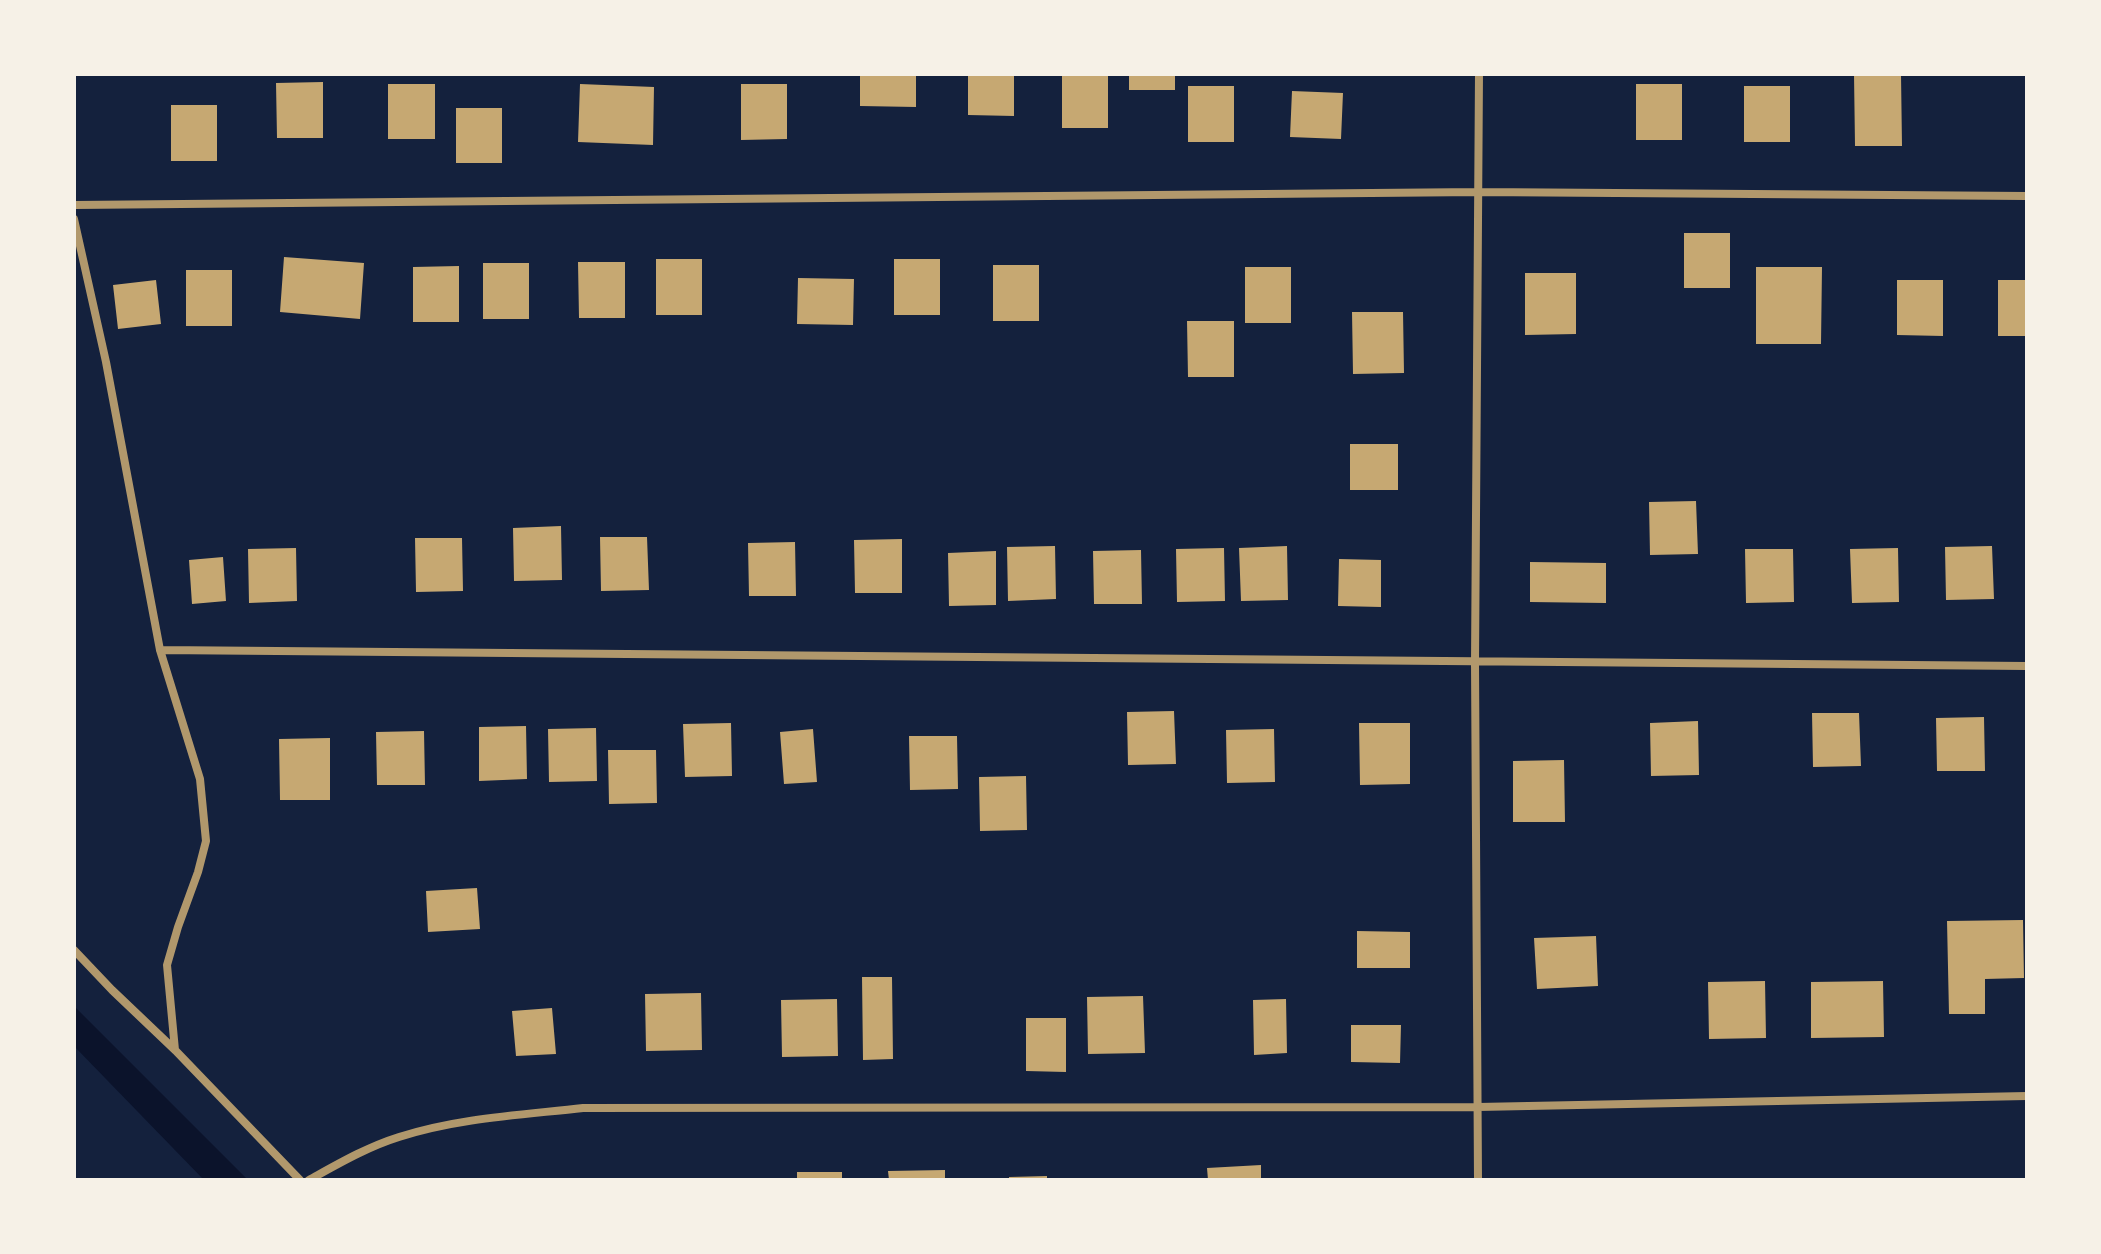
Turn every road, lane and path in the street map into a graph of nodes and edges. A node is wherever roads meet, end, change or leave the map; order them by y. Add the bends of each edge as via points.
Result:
1 (1479, 74) edge
2 (1479, 192) junction
3 (2027, 196) edge
4 (74, 205) edge
5 (74, 219) edge
6 (160, 650) junction
7 (1475, 662) junction
8 (2027, 666) edge
9 (74, 950) edge
10 (175, 1050) junction
11 (2027, 1096) edge
12 (1478, 1107) junction
13 (300, 1180) edge
14 (309, 1180) edge
15 (1478, 1180) edge

1 - 2 street
2 - 3 street
2 - 4 street
2 - 7 street
5 - 6 street
6 - 7 street
6 - 10 street via 200,779 206,841 167,965
7 - 8 street
7 - 12 street
9 - 10 street
10 - 13 street
11 - 12 street
12 - 14 street via 583,1108 460,1121 398,1137
12 - 15 street

